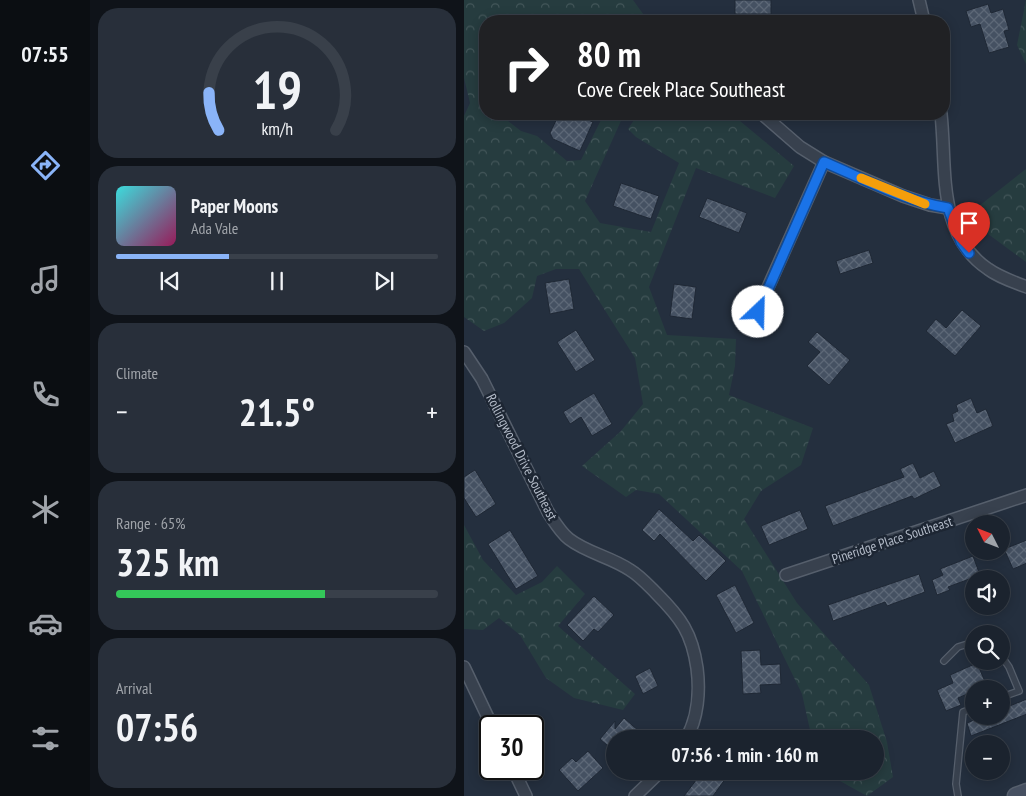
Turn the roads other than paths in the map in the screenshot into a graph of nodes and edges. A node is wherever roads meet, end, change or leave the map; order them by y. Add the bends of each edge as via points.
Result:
1 (919, 0) edge
2 (923, 15) edge
3 (769, 120) edge
4 (941, 120) edge
5 (824, 162) junction
6 (948, 208) junction
7 (1026, 287) edge
8 (758, 312) dead end
9 (464, 352) edge
10 (1026, 495) edge
11 (786, 575) dead end
12 (965, 645) edge
13 (944, 662) dead end
14 (464, 667) edge
15 (1010, 670) edge
16 (1010, 694) edge
17 (965, 711) edge
18 (487, 715) edge
19 (690, 730) edge
20 (518, 780) edge
21 (652, 780) edge
22 (1026, 792) edge
23 (526, 796) edge
24 (635, 796) edge
25 (958, 796) edge
26 (1016, 796) edge

1 - 2 street
3 - 5 street via 800,147
4 - 6 street
5 - 6 street via 903,196
5 - 8 street
6 - 7 street via 961,242 969,253 987,269
9 - 19 street, Rollingwood Drive Southeast via 482,379 558,528 580,546 630,569 675,611 684,624 692,640 698,679 696,716
10 - 11 street, Pineridge Place Southeast
12 - 13 lane via 958,647
14 - 18 street
15 - 16 lane via 1018,691
17 - 25 lane via 956,784
20 - 23 street
21 - 24 street
22 - 26 main road

